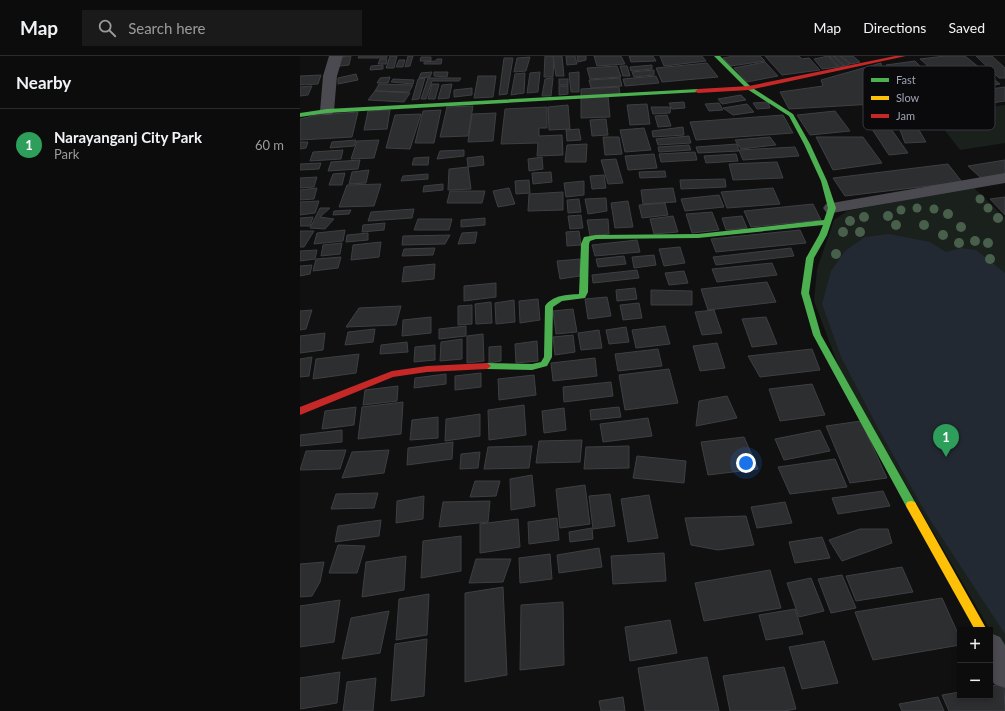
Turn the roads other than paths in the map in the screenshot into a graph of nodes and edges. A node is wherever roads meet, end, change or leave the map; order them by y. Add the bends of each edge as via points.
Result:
1 (336, 56) edge
2 (717, 56) edge
3 (903, 56) edge
4 (749, 88) junction
5 (327, 111) junction
6 (300, 115) edge
7 (1005, 178) edge
8 (829, 215) junction
9 (300, 411) edge
10 (979, 627) edge
11 (993, 652) edge
12 (1005, 673) edge

1 - 5 street via 332,68
2 - 4 street
3 - 4 street
4 - 5 street
4 - 8 street via 791,115 824,181
5 - 6 street
7 - 8 street
8 - 9 street via 698,236 587,239 584,292 582,296 576,297 560,296 549,306 548,357 544,364 532,367 475,366 427,369 392,374
8 - 10 street via 823,235 810,258 805,293 817,335
11 - 12 street

